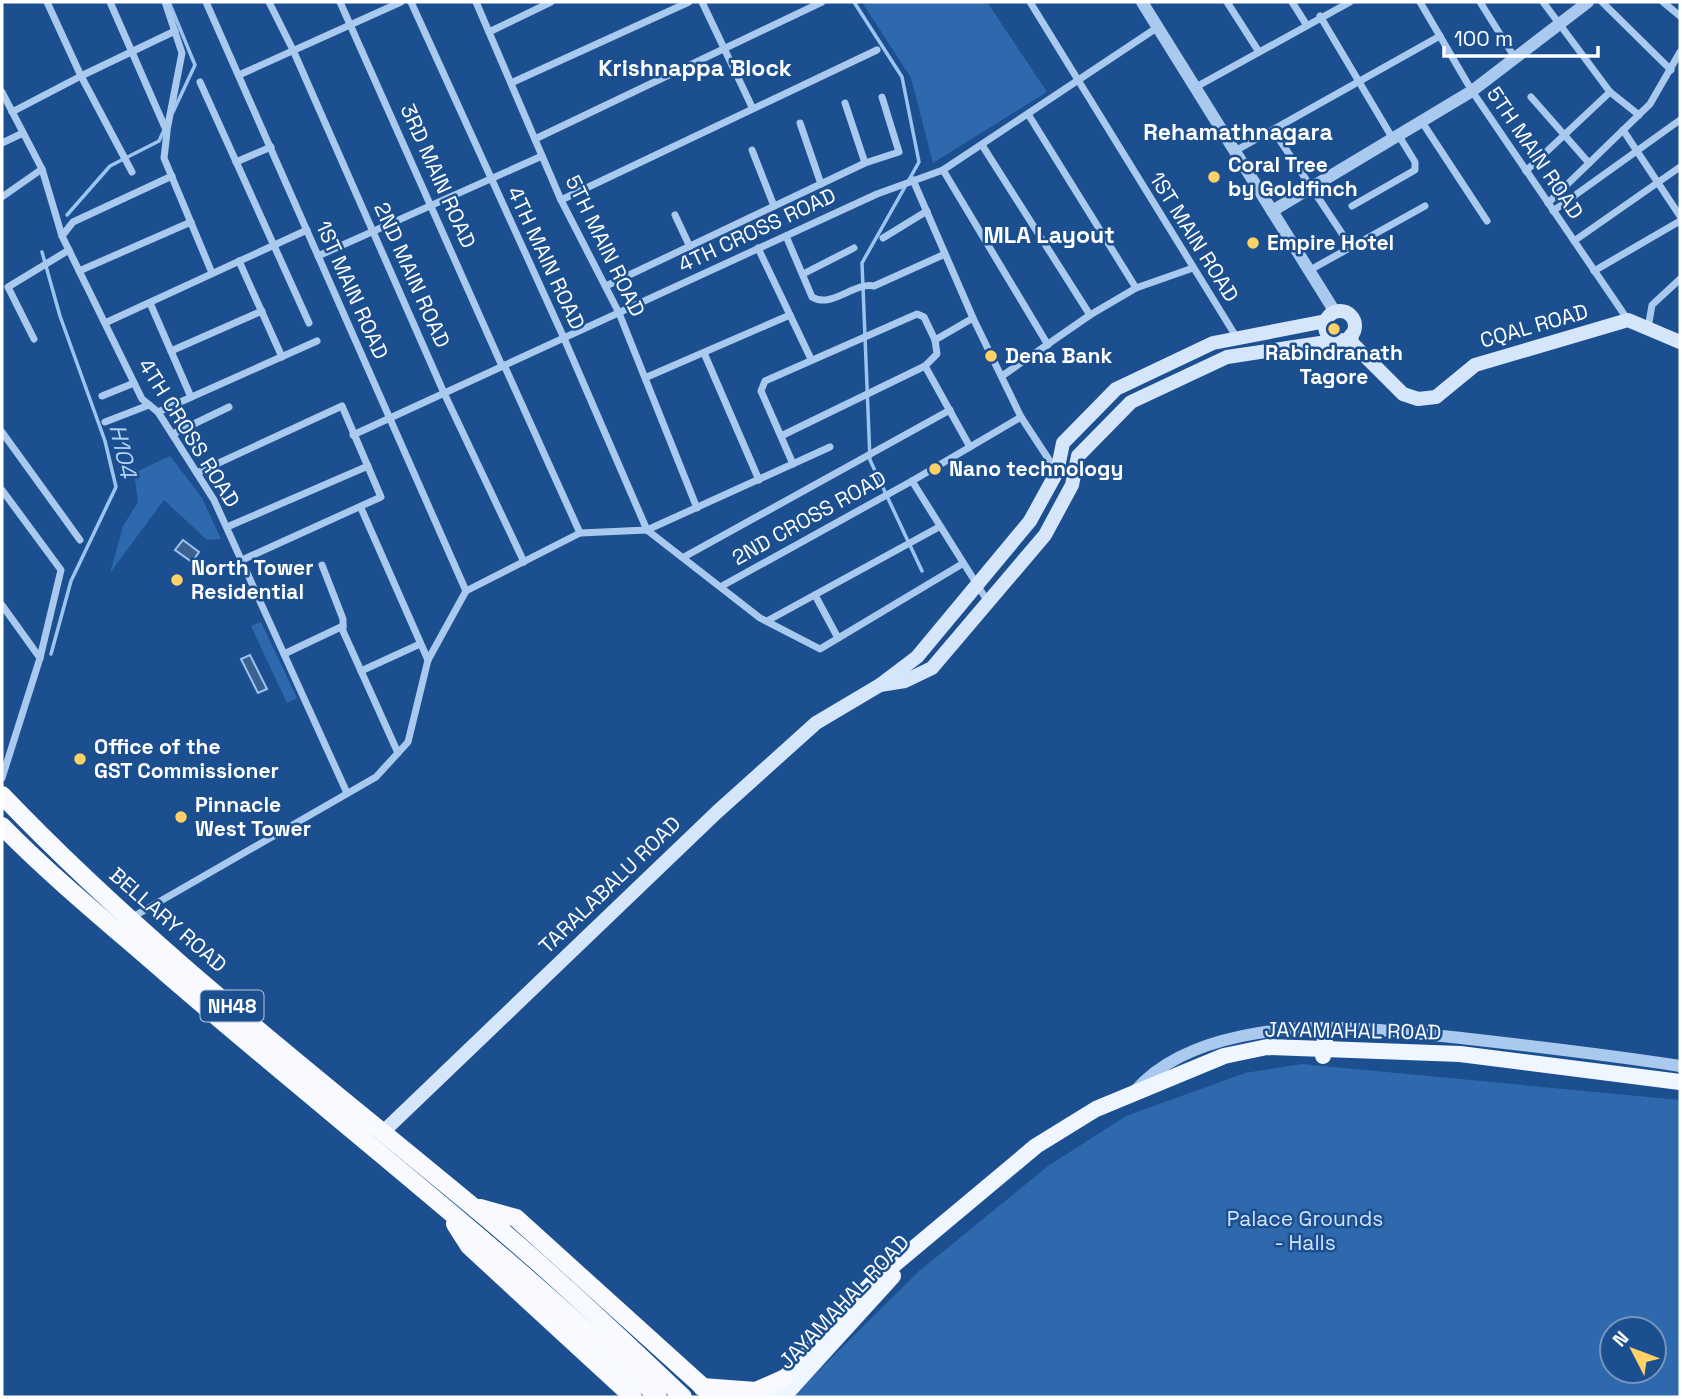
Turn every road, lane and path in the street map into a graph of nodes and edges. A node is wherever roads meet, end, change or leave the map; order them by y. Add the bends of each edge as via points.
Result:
1 (47, 2) edge
2 (110, 2) edge
3 (165, 2) edge
4 (206, 2) edge
5 (269, 2) edge
6 (340, 2) edge
7 (401, 2) edge
8 (411, 2) edge
9 (476, 2) edge
10 (551, 2) edge
11 (689, 2) edge
12 (702, 2) edge
13 (822, 2) edge
14 (1030, 2) edge
15 (1227, 2) edge
16 (1292, 2) edge
17 (1350, 2) edge
18 (1420, 2) edge
19 (1480, 2) edge
20 (1543, 2) edge
21 (1588, 2) edge
22 (1602, 2) edge
23 (1663, 2) edge
24 (1146, 3) edge
25 (1320, 16) junction
26 (1680, 16) edge
27 (1306, 24) junction
28 (353, 25) junction
29 (1558, 25) junction
30 (1158, 27) junction
31 (175, 31) junction
32 (489, 32) junction
33 (1440, 36) junction
34 (724, 48) junction
35 (293, 50) junction
36 (877, 50) dead end
37 (133, 52) junction
38 (1259, 52) junction
39 (1680, 52) edge
40 (1515, 58) junction
41 (1671, 70) junction
42 (239, 75) junction
43 (81, 76) junction
44 (200, 82) dead end
45 (1078, 82) junction
46 (1358, 82) junction
47 (512, 83) junction
48 (1196, 88) junction
49 (1472, 91) junction
50 (2, 92) edge
51 (1610, 92) junction
52 (882, 97) dead end
53 (1531, 97) dead end
54 (845, 103) dead end
55 (752, 107) junction
56 (12, 112) junction
57 (1028, 114) junction
58 (1639, 115) junction
59 (1680, 120) edge
60 (1422, 122) junction
61 (800, 123) dead end
62 (166, 129) junction
63 (1273, 130) junction
64 (1623, 131) junction
65 (23, 133) junction
66 (1564, 135) junction
67 (1396, 138) junction
68 (535, 139) junction
69 (2, 143) edge
70 (982, 145) junction
71 (271, 147) junction
72 (752, 150) dead end
73 (1235, 151) junction
74 (1639, 151) junction
75 (542, 156) junction
76 (236, 162) junction
77 (865, 163) junction
78 (1589, 163) junction
79 (1680, 167) edge
80 (42, 169) junction
81 (943, 170) junction
82 (1526, 171) junction
83 (132, 172) dead end
84 (172, 176) junction
85 (489, 177) junction
86 (913, 180) junction
87 (821, 184) junction
88 (1657, 184) junction
89 (1312, 188) junction
90 (2, 197) edge
91 (561, 200) junction
92 (1548, 203) junction
93 (432, 204) junction
94 (774, 206) junction
95 (1352, 206) dead end
96 (1425, 206) dead end
97 (926, 211) junction
98 (1272, 211) junction
99 (1553, 211) junction
100 (675, 215) dead end
101 (1680, 219) edge
102 (1487, 221) dead end
103 (191, 222) junction
104 (307, 230) junction
105 (374, 230) junction
106 (62, 236) junction
107 (786, 236) junction
108 (883, 238) dead end
109 (1574, 241) junction
110 (274, 245) junction
111 (690, 247) junction
112 (1351, 247) junction
113 (758, 248) junction
114 (854, 248) dead end
115 (69, 250) junction
116 (945, 254) junction
117 (318, 256) junction
118 (239, 261) junction
119 (1193, 268) junction
120 (1310, 270) junction
121 (79, 271) junction
122 (1594, 271) junction
123 (212, 274) junction
124 (803, 274) junction
125 (1680, 279) edge
126 (606, 286) junction
127 (1136, 288) junction
128 (150, 303) junction
129 (262, 311) junction
130 (619, 313) junction
131 (790, 315) junction
132 (1090, 315) junction
133 (1330, 316) junction
134 (973, 318) junction
135 (1628, 320) junction
136 (105, 323) junction
137 (309, 323) dead end
138 (1648, 328) junction
139 (563, 336) junction
140 (1345, 338) junction
141 (34, 339) dead end
142 (1237, 339) junction
143 (935, 340) junction
144 (317, 341) dead end
145 (1680, 342) edge
146 (1048, 345) junction
147 (170, 351) junction
148 (704, 353) junction
149 (282, 357) junction
150 (811, 359) junction
151 (503, 365) junction
152 (925, 366) junction
153 (1002, 376) junction
154 (647, 377) junction
155 (134, 383) junction
156 (444, 393) junction
157 (102, 396) dead end
158 (191, 397) junction
159 (149, 405) junction
160 (229, 407) dead end
161 (950, 410) junction
162 (158, 412) junction
163 (1021, 417) junction
164 (389, 418) junction
165 (105, 422) dead end
166 (2, 432) edge
167 (173, 433) junction
168 (353, 435) junction
169 (781, 436) junction
170 (830, 447) dead end
171 (971, 447) junction
172 (793, 464) junction
173 (368, 466) junction
174 (1057, 472) junction
175 (197, 473) junction
176 (759, 480) junction
177 (912, 481) junction
178 (2, 490) edge
179 (361, 508) junction
180 (697, 508) junction
181 (227, 527) junction
182 (939, 527) junction
183 (647, 530) junction
184 (580, 533) junction
185 (80, 540) dead end
186 (684, 557) junction
187 (242, 560) junction
188 (524, 562) junction
189 (962, 564) junction
190 (322, 565) dead end
191 (722, 586) junction
192 (976, 587) junction
193 (466, 591) junction
194 (815, 595) junction
195 (988, 602) junction
196 (2, 605) edge
197 (768, 621) junction
198 (343, 626) junction
199 (838, 638) junction
200 (420, 644) junction
201 (284, 654) junction
202 (40, 658) junction
203 (428, 660) junction
204 (361, 671) junction
205 (880, 685) junction
206 (398, 753) junction
207 (2, 778) edge
208 (347, 793) junction
209 (2, 795) edge
210 (2, 826) edge
211 (130, 918) junction
212 (1326, 1030) junction
213 (1324, 1052) junction
214 (1680, 1066) edge
215 (1157, 1080) junction
216 (1680, 1082) edge
217 (1680, 1091) edge
218 (1098, 1112) junction
219 (383, 1132) junction
220 (473, 1206) junction
221 (445, 1209) junction
222 (783, 1388) edge
223 (708, 1392) edge
224 (633, 1397) edge
225 (658, 1397) edge
226 (683, 1397) edge
227 (767, 1397) edge

1 - 43 street
2 - 37 street
3 - 31 street
4 - 42 street, 1ST MAIN ROAD
5 - 35 street, 2ND MAIN ROAD
6 - 28 street, 3RD MAIN ROAD
7 - 28 street
8 - 85 street, 4TH MAIN ROAD
9 - 32 street, 5TH MAIN ROAD
10 - 32 street
11 - 47 street
12 - 34 street
13 - 34 street
14 - 45 street, 1ST MAIN ROAD
15 - 38 street
16 - 27 street
17 - 25 street
18 - 33 street, 5TH MAIN ROAD
19 - 40 street
20 - 29 street
21 - 29 street
22 - 41 street
23 - 26 street
24 - 30 street
25 - 27 street
25 - 46 street
27 - 38 street
28 - 35 street
28 - 93 street, 3RD MAIN ROAD
29 - 40 street
29 - 51 street
30 - 45 street, 4TH CROSS ROAD
30 - 48 street
31 - 37 street
31 - 62 street via 182,52
32 - 47 street, 5TH MAIN ROAD
33 - 46 street
33 - 49 street, 5TH MAIN ROAD
34 - 55 street
34 - 68 street
35 - 42 street
35 - 105 street, 2ND MAIN ROAD
36 - 55 street
37 - 43 street
37 - 62 street
38 - 48 street
39 - 41 street
40 - 49 street
41 - 58 street
42 - 71 street, 1ST MAIN ROAD
43 - 56 street
43 - 83 street
44 - 76 street
45 - 57 street, 4TH CROSS ROAD
45 - 119 street, 1ST MAIN ROAD
46 - 63 street
46 - 67 street
47 - 68 street, 5TH MAIN ROAD
48 - 73 street
49 - 60 street
49 - 82 street, 5TH MAIN ROAD
50 - 56 street, 4TH CROSS ROAD
51 - 58 street
51 - 66 street
52 - 77 street via 899,152
53 - 66 street
54 - 77 street
55 - 91 street
56 - 65 street, 4TH CROSS ROAD
57 - 70 street, 4TH CROSS ROAD
57 - 127 street
58 - 64 street
59 - 74 street
60 - 67 street
60 - 102 street
61 - 87 street
62 - 84 street via 164,158
63 - 73 street
63 - 89 street
64 - 74 street
64 - 78 street
65 - 69 street
65 - 80 street, 4TH CROSS ROAD
66 - 78 street
66 - 82 street
67 - 89 street
67 - 95 street via 1415,170
68 - 75 street, 5TH MAIN ROAD
70 - 81 street, 4TH CROSS ROAD
70 - 132 street
71 - 76 street
71 - 104 street, 1ST MAIN ROAD
72 - 94 street
73 - 98 street
74 - 88 street
74 - 99 street
75 - 85 street
75 - 91 street, 5TH MAIN ROAD
76 - 110 street
77 - 87 street
78 - 92 street
79 - 88 street
80 - 90 street
80 - 106 street, 4TH CROSS ROAD
81 - 86 street, 4TH CROSS ROAD
81 - 146 street
82 - 92 street, 5TH MAIN ROAD
84 - 103 street
84 - 106 street via 73,222
85 - 93 street
85 - 139 street, 4TH MAIN ROAD
86 - 97 street
86 - 107 street, 4TH CROSS ROAD
87 - 94 street
88 - 101 street
88 - 109 street
89 - 98 street
89 - 112 street
91 - 126 street, 5TH MAIN ROAD
92 - 99 street, 5TH MAIN ROAD
93 - 105 street
93 - 151 street, 3RD MAIN ROAD
94 - 111 street
96 - 112 street
97 - 108 street
97 - 116 street
98 - 120 street
99 - 109 street, 5TH MAIN ROAD
100 - 111 street
101 - 122 street
103 - 121 street
103 - 123 street
104 - 110 street
104 - 117 street, 1ST MAIN ROAD
105 - 117 street
105 - 156 street, 2ND MAIN ROAD
106 - 115 street, 4TH CROSS ROAD
107 - 113 street, 4TH CROSS ROAD
107 - 124 street
109 - 122 street, 5TH MAIN ROAD
110 - 118 street
110 - 137 street
111 - 126 street
112 - 120 street
113 - 130 street, 4TH CROSS ROAD
113 - 131 street
114 - 124 street
115 - 121 street, 4TH CROSS ROAD
115 - 141 street via 8,287
116 - 124 street via 874,286 825,300 812,297
116 - 134 street
117 - 164 street, 1ST MAIN ROAD
118 - 123 street
118 - 129 street
119 - 127 street
119 - 142 street, 1ST MAIN ROAD
120 - 133 street
121 - 136 street, 4TH CROSS ROAD
122 - 135 street, 5TH MAIN ROAD
123 - 128 street
125 - 138 street via 1653,305
126 - 130 street, 5TH MAIN ROAD
127 - 132 street
128 - 136 street
128 - 147 street
129 - 147 street
129 - 149 street
130 - 139 street, 4TH CROSS ROAD
130 - 154 street, 5TH MAIN ROAD
131 - 148 street
131 - 150 street
132 - 146 street
133 - 140 main road via 1327,333
133 - 140 main road via 1345,312 1352,317 1354,326
133 - 142 main road, TARALABALU ROAD
134 - 143 street
134 - 153 street
135 - 138 main road
135 - 140 main road, CQAL ROAD via 1475,365 1436,397 1418,399 1402,394
136 - 155 street, 4TH CROSS ROAD
138 - 145 main road
139 - 151 street, 4TH CROSS ROAD
139 - 183 street, 4TH MAIN ROAD
140 - 195 main road, TARALABALU ROAD via 1227,356 1130,402 1078,456 1072,485 1045,535
142 - 174 main road, TARALABALU ROAD via 1213,343 1116,389 1063,443
143 - 150 street via 924,317 917,314
143 - 152 street via 937,354
144 - 149 street
146 - 153 street
147 - 158 street
148 - 154 street
148 - 176 street
149 - 158 street
150 - 169 street via 762,386
151 - 156 street, 4TH CROSS ROAD
151 - 184 street, 3RD MAIN ROAD
152 - 161 street
152 - 169 street
153 - 163 street
154 - 180 street, 5TH MAIN ROAD
155 - 157 street
155 - 159 street, 4TH CROSS ROAD
156 - 164 street, 4TH CROSS ROAD
156 - 188 street, 2ND MAIN ROAD
158 - 162 street
159 - 162 street, 4TH CROSS ROAD
159 - 165 street
160 - 167 street
161 - 171 street
161 - 186 street
162 - 167 street, 4TH CROSS ROAD
163 - 171 street, 2ND CROSS ROAD
163 - 174 street
164 - 168 street, 4TH CROSS ROAD
164 - 193 street, 1ST MAIN ROAD
166 - 185 street
167 - 175 street, 4TH CROSS ROAD
168 - 173 street
168 - 175 street via 342,407
169 - 172 street
170 - 172 street
171 - 177 street, 2ND CROSS ROAD
172 - 176 street
173 - 179 street via 381,497
173 - 181 street
174 - 192 main road, TARALABALU ROAD via 1030,521
175 - 181 street, 4TH CROSS ROAD
176 - 180 street
177 - 182 street, 2ND CROSS ROAD
177 - 191 street, 2ND CROSS ROAD
178 - 202 street via 61,569
179 - 187 street
179 - 200 street
180 - 183 street
181 - 187 street, 4TH CROSS ROAD
182 - 189 street, 2ND CROSS ROAD
182 - 194 street
183 - 184 street
183 - 186 street
184 - 188 street
186 - 191 street
187 - 201 street, 4TH CROSS ROAD
188 - 193 street
189 - 192 street, 2ND CROSS ROAD
189 - 199 street
190 - 198 street
191 - 197 street
192 - 195 street, 2ND CROSS ROAD
192 - 205 main road, TARALABALU ROAD via 916,657
193 - 203 street
194 - 197 street
194 - 199 street
195 - 205 main road, TARALABALU ROAD via 932,668 905,681
196 - 202 street
197 - 199 street via 820,649
198 - 201 street
198 - 204 street
200 - 203 street
200 - 204 street
201 - 208 street, 4TH CROSS ROAD
202 - 207 street
203 - 206 street via 408,742
204 - 206 street
205 - 219 main road, TARALABALU ROAD via 816,723
206 - 208 street via 376,777
208 - 211 street
209 - 211 highway, BELLARY ROAD / NH48
210 - 221 highway, BELLARY ROAD / NH48 via 259,1054
211 - 219 highway, BELLARY ROAD / NH48
212 - 213 main road
212 - 214 street via 1431,1034
212 - 215 street via 1242,1036 1192,1052
213 - 215 main road, JAYAMAHAL ROAD via 1260,1055
213 - 216 main road, JAYAMAHAL ROAD via 1460,1054
213 - 217 main road, JAYAMAHAL ROAD via 1455,1062
215 - 218 main road, JAYAMAHAL ROAD
215 - 218 main road, JAYAMAHAL ROAD
218 - 222 main road, JAYAMAHAL ROAD via 1038,1149 870,1284
219 - 220 highway, BELLARY ROAD / NH48
220 - 223 highway, NH48 via 516,1218
220 - 226 highway, BELLARY ROAD
221 - 224 highway, NH48 via 469,1246
221 - 225 highway, BELLARY ROAD
222 - 223 highway
222 - 227 main road, JAYAMAHAL ROAD

